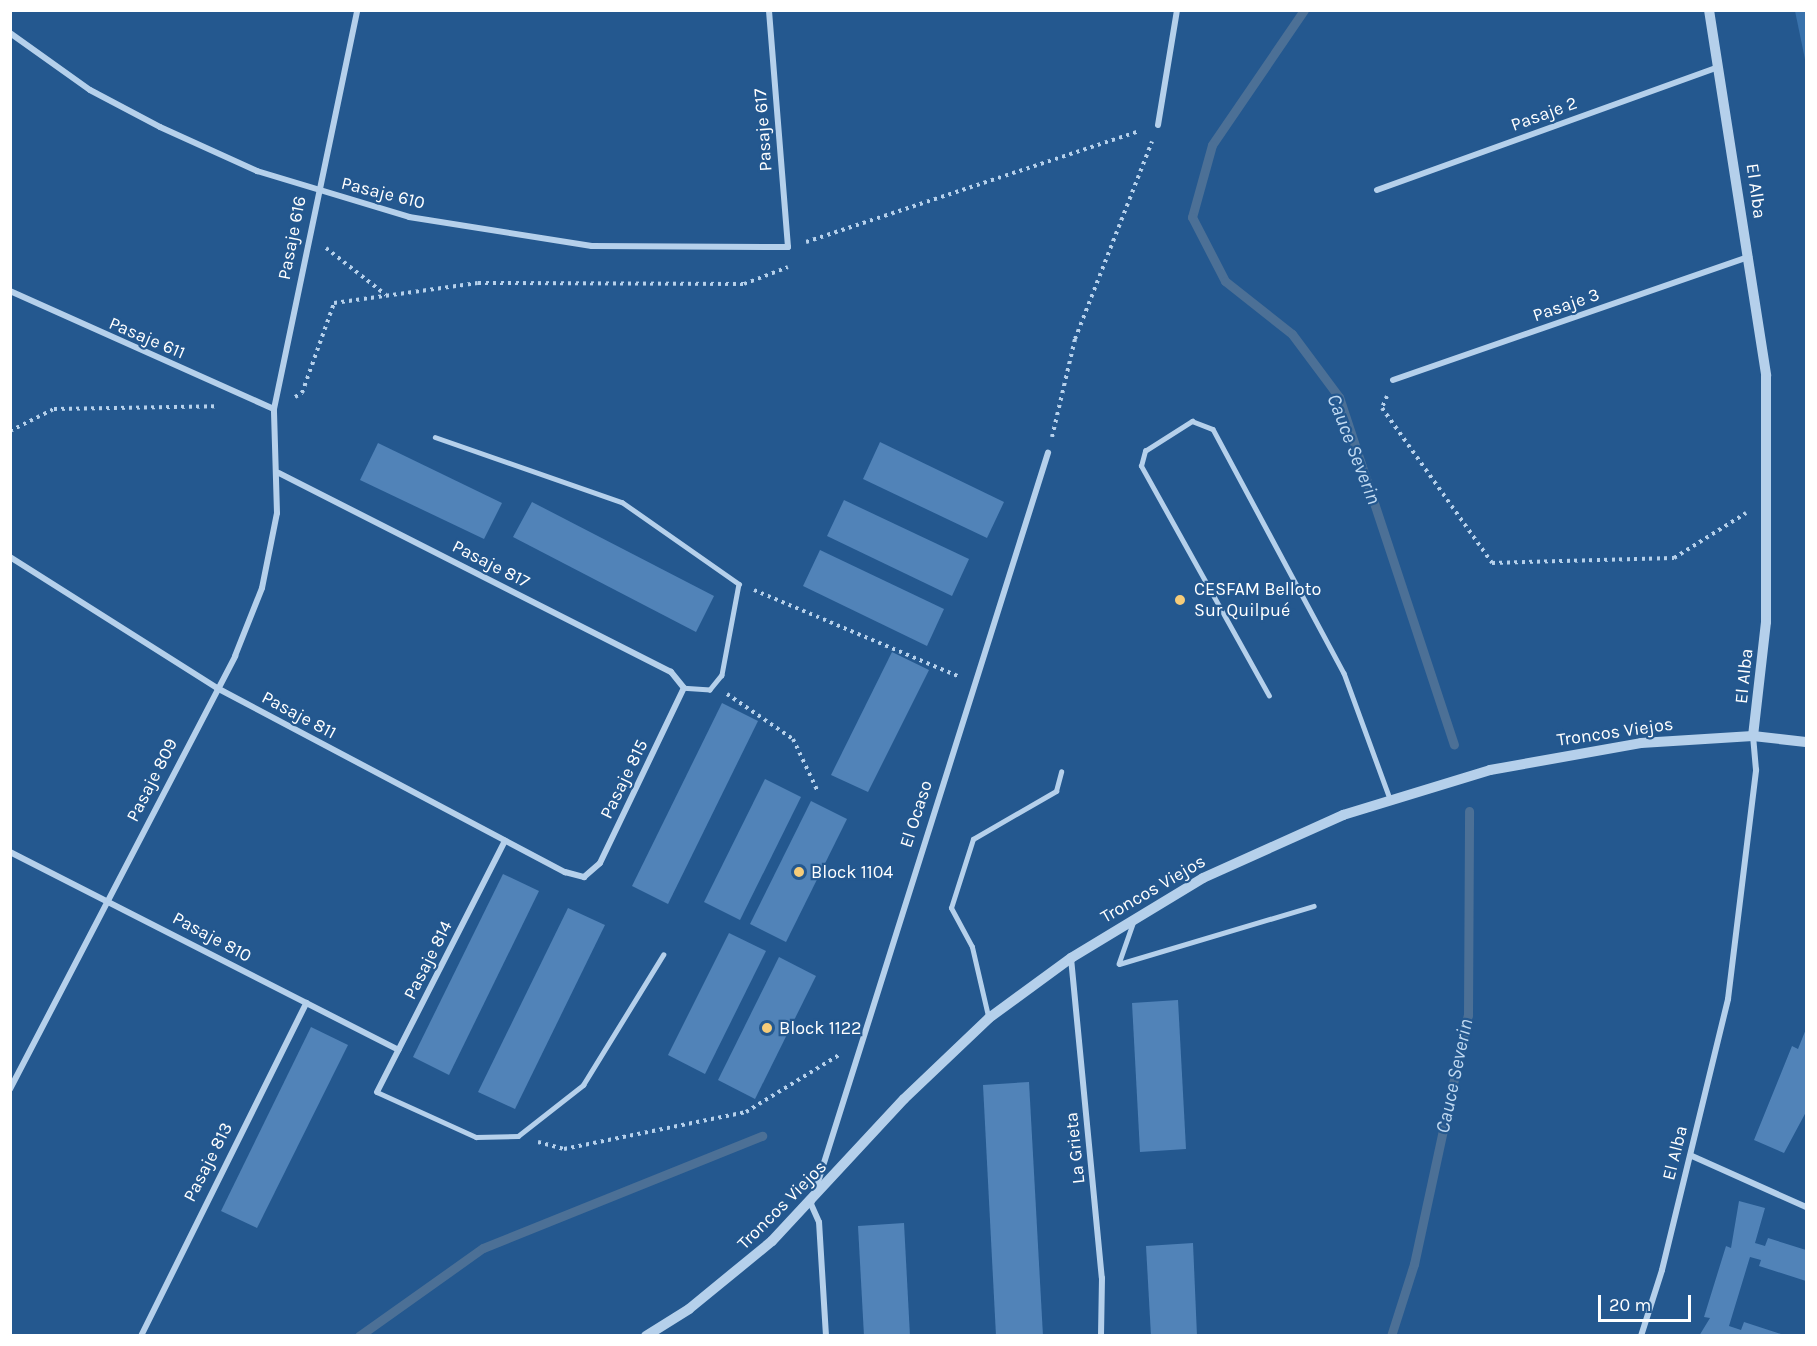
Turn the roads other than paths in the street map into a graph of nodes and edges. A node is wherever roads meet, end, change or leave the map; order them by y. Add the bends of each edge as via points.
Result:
1 (357, 10) edge
2 (769, 10) edge
3 (1177, 10) edge
4 (1709, 10) edge
5 (10, 33) edge
6 (1721, 66) junction
7 (1158, 124) road end
8 (1377, 190) dead end
9 (316, 191) junction
10 (788, 248) joint
11 (1749, 257) junction
12 (10, 291) edge
13 (1393, 380) road end
14 (274, 409) junction
15 (435, 438) dead end
16 (1048, 453) road end
17 (279, 472) junction
18 (10, 557) edge
19 (217, 688) junction
20 (684, 688) junction
21 (1269, 696) dead end
22 (1753, 736) junction
23 (1806, 742) edge
24 (1061, 772) dead end
25 (1390, 799) junction
26 (505, 841) junction
27 (10, 852) edge
28 (584, 877) joint
29 (107, 899) junction
30 (1314, 906) dead end
31 (1136, 916) junction
32 (663, 955) dead end
33 (1071, 958) junction
34 (306, 1003) junction
35 (989, 1018) junction
36 (399, 1050) junction
37 (10, 1089) edge
38 (377, 1092) joint
39 (1692, 1156) junction
40 (811, 1204) junction
41 (1806, 1207) edge
42 (141, 1335) edge
43 (646, 1335) edge
44 (826, 1335) edge
45 (1101, 1335) edge
46 (1641, 1335) edge

1 - 9 street, Pasaje 616
2 - 10 street, Pasaje 617
3 - 7 street
4 - 6 street, El Alba
5 - 9 street, Pasaje 610 via 90,90 160,127
6 - 8 street, Pasaje 2
6 - 11 street, El Alba
9 - 10 street, Pasaje 610 via 409,217 592,246
9 - 14 street, Pasaje 616
11 - 13 street, Pasaje 3
11 - 22 street, El Alba via 1766,376 1766,622
12 - 14 street, Pasaje 611
14 - 17 street, Pasaje 616
15 - 20 lane via 622,502 739,584 722,675 710,690
16 - 40 street, El Ocaso via 859,1041
17 - 19 street, Pasaje 809 via 262,588
17 - 20 street, Pasaje 817 via 671,672
18 - 19 street, Pasaje 811
19 - 26 street, Pasaje 811
19 - 29 street, Pasaje 809
20 - 28 street, Pasaje 815 via 600,863
21 - 25 lane via 1141,466 1145,451 1192,421 1214,429 1344,673
22 - 23 street, Troncos Viejos
22 - 25 street, Troncos Viejos via 1565,754
22 - 39 street, El Alba via 1756,770 1728,999
24 - 35 lane via 1056,791 973,839 951,908 972,947
25 - 31 street, Troncos Viejos via 1272,844
26 - 28 street, Pasaje 811
26 - 36 street, Pasaje 814
27 - 29 street, Pasaje 810
29 - 34 street, Pasaje 810
29 - 37 street, Pasaje 809
30 - 31 lane via 1119,964
31 - 33 street, Troncos Viejos
32 - 38 lane via 583,1085 518,1136 476,1137
33 - 35 street, Troncos Viejos
33 - 45 street, La Grieta via 1102,1278
34 - 36 street, Pasaje 810
34 - 42 street, Pasaje 813
35 - 40 street, Troncos Viejos via 904,1099
36 - 38 street, Pasaje 814
39 - 41 street
39 - 46 street, El Alba
40 - 43 street, Troncos Viejos via 732,1276
40 - 44 street via 819,1222

